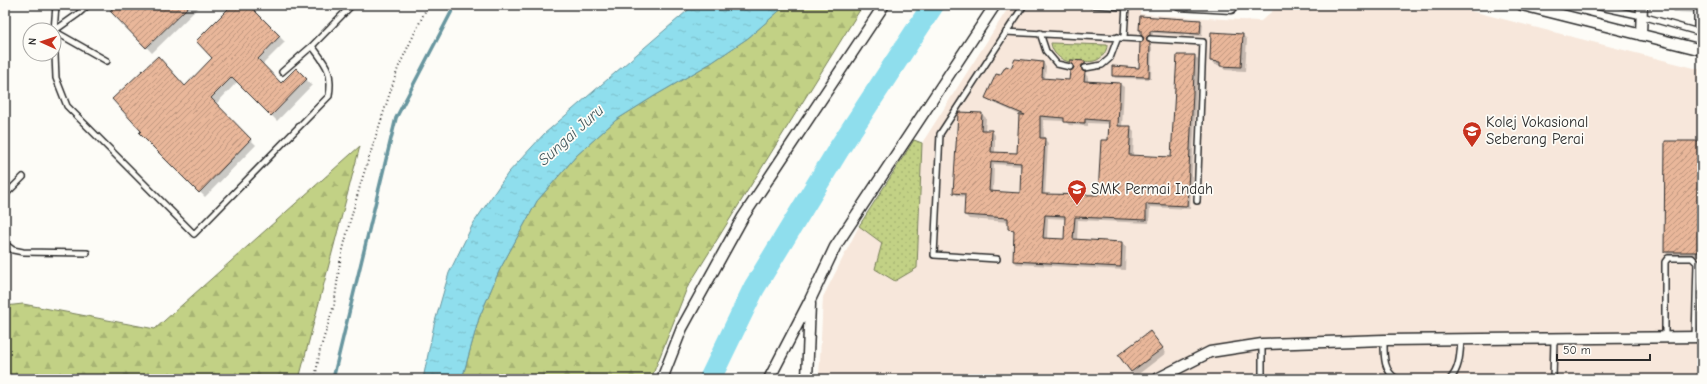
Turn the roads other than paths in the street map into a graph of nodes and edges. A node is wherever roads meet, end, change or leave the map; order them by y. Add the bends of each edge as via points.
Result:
1 (56, 5) edge
2 (88, 5) edge
3 (352, 5) edge
4 (884, 5) edge
5 (995, 5) edge
6 (1024, 5) edge
7 (1092, 5) edge
8 (1140, 5) edge
9 (1179, 5) edge
10 (1234, 5) edge
11 (1522, 5) edge
12 (1591, 5) edge
13 (1642, 5) edge
14 (1697, 5) edge
15 (1126, 6) edge
16 (1536, 7) edge
17 (1642, 16) junction
18 (55, 22) edge
19 (62, 25) edge
20 (1006, 32) junction
21 (1699, 32) edge
22 (1040, 33) junction
23 (62, 35) edge
24 (1641, 35) junction
25 (1121, 37) junction
26 (1140, 39) dead end
27 (1150, 39) dead end
28 (312, 46) junction
29 (1702, 50) edge
30 (107, 61) dead end
31 (55, 62) edge
32 (1070, 67) dead end
33 (1085, 68) dead end
34 (282, 72) dead end
35 (23, 177) dead end
36 (5, 195) edge
37 (1197, 201) dead end
38 (5, 244) edge
39 (87, 253) dead end
40 (997, 259) dead end
41 (810, 300) junction
42 (1699, 337) edge
43 (1665, 338) junction
44 (1554, 339) junction
45 (1384, 340) junction
46 (1461, 340) junction
47 (1262, 344) junction
48 (662, 379) edge
49 (769, 379) edge
50 (808, 379) edge
51 (1157, 379) edge
52 (1262, 379) edge
53 (1397, 379) edge
54 (1450, 379) edge
55 (1553, 379) edge

1 - 18 lane
2 - 19 lane
3 - 28 lane
4 - 48 street via 743,217 682,328
5 - 41 street via 835,247
6 - 20 lane
7 - 15 lane
8 - 15 lane
9 - 10 street via 1231,8
11 - 16 street
12 - 17 lane
13 - 17 street
14 - 21 lane
15 - 25 lane
16 - 24 street
17 - 21 lane
17 - 24 street
20 - 22 lane
20 - 40 lane via 940,134 934,255
22 - 25 lane
22 - 32 lane via 1046,51 1057,64
23 - 30 lane
24 - 29 street
25 - 26 lane
25 - 33 lane via 1110,58 1102,65
27 - 37 lane via 1203,42
28 - 31 lane via 327,68 331,81 328,96 194,234 67,106 56,78
28 - 34 lane
35 - 36 lane
38 - 39 lane via 13,250 23,252
41 - 49 street
41 - 50 street
42 - 43 street
42 - 43 lane via 1697,263 1692,258 1668,258 1665,262
43 - 44 street
44 - 46 street
44 - 55 lane
45 - 46 street
45 - 47 street
45 - 53 lane via 1384,361 1392,376
46 - 54 lane via 1460,354 1454,375
47 - 51 street via 1210,352
47 - 52 lane

